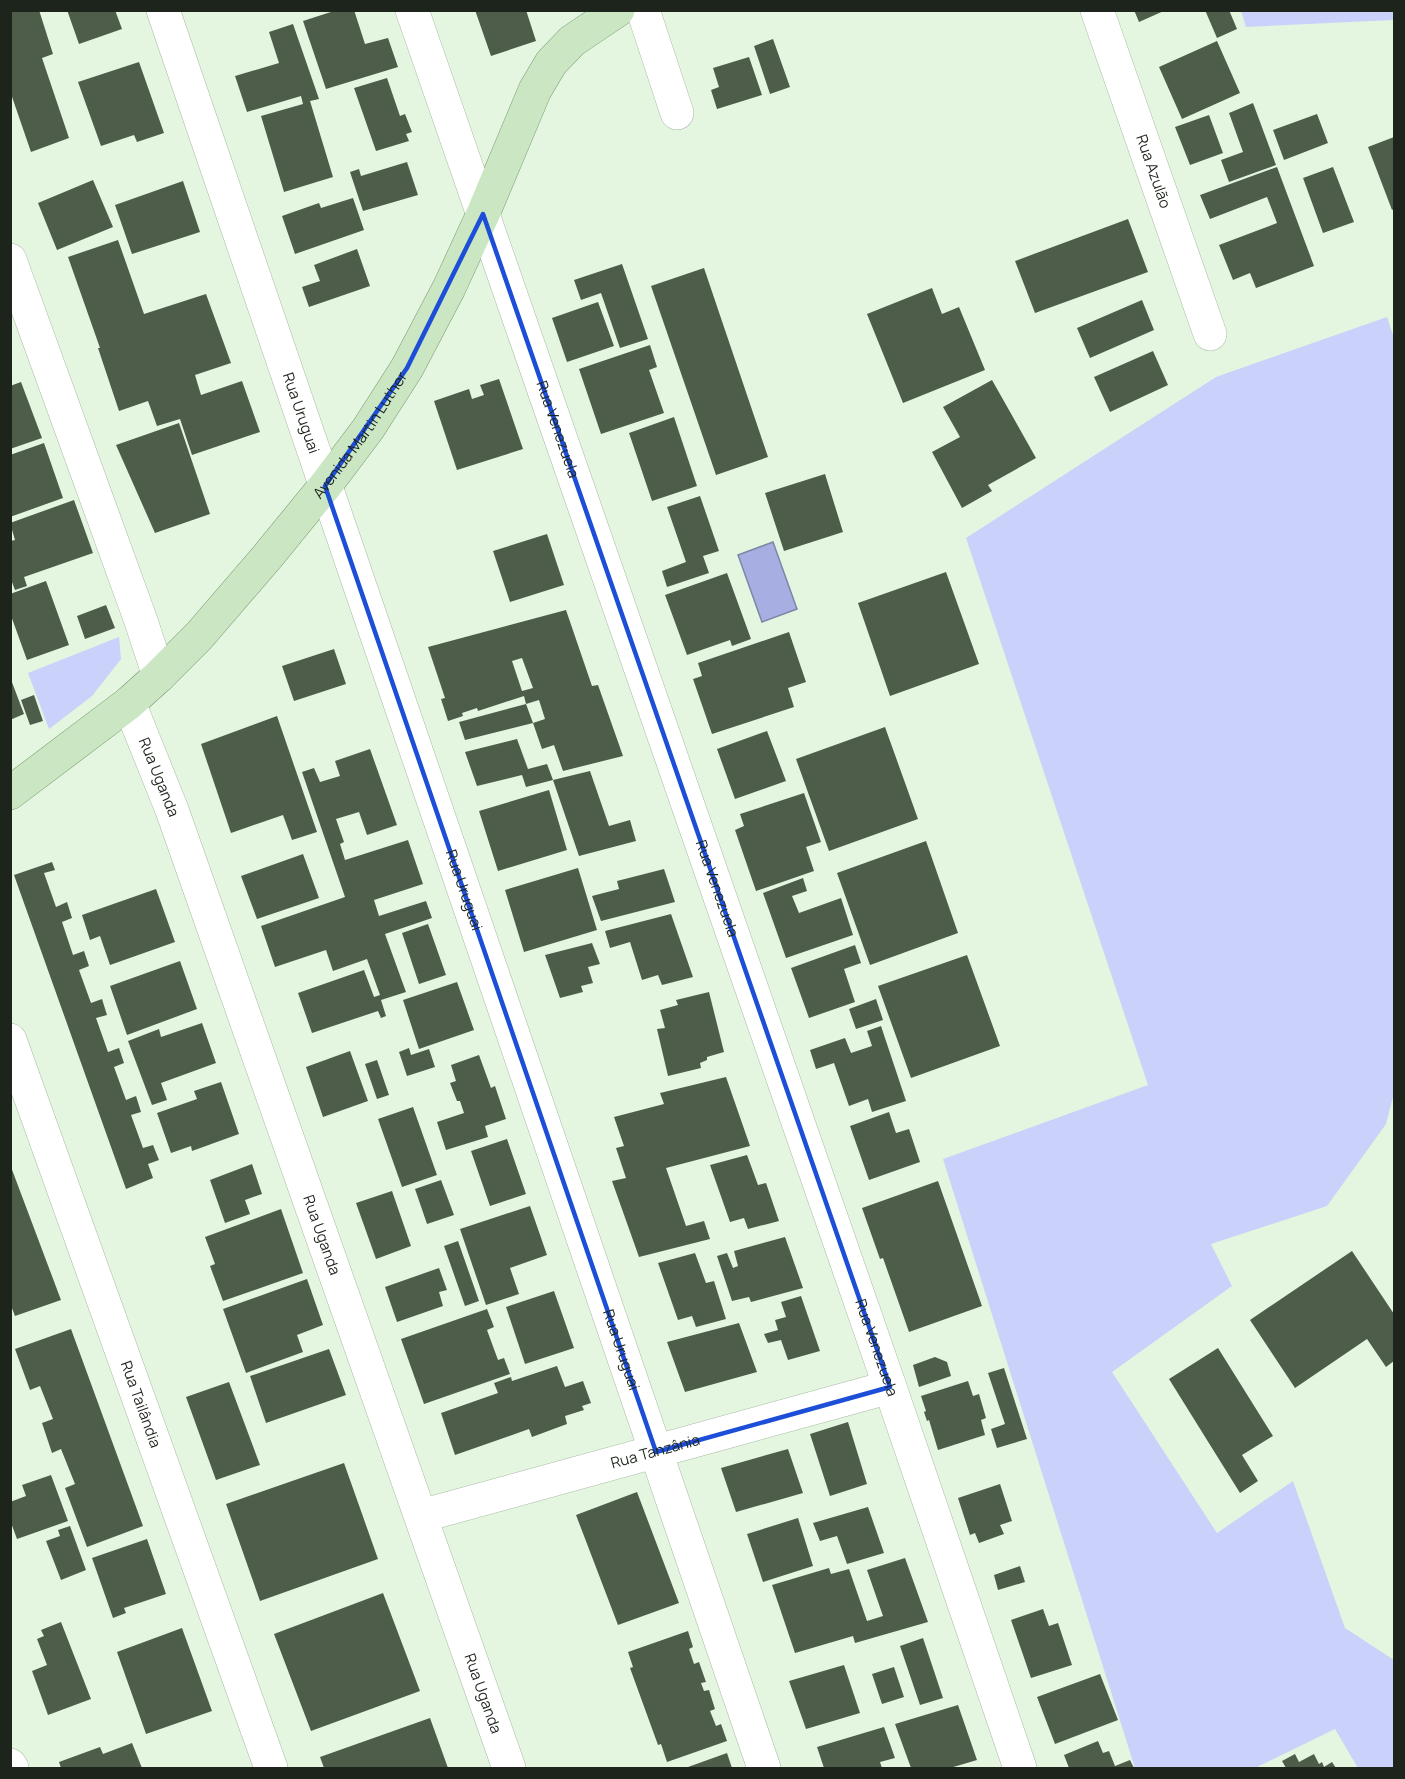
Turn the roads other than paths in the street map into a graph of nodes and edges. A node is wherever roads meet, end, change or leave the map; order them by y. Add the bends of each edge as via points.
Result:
1 (163, 10) edge
2 (412, 10) edge
3 (618, 10) edge
4 (643, 10) edge
5 (1097, 10) edge
6 (677, 113) dead end
7 (483, 214) junction
8 (10, 260) edge
9 (1210, 334) dead end
10 (325, 486) junction
11 (159, 676) junction
12 (129, 703) junction
13 (10, 793) edge
14 (10, 1040) edge
15 (890, 1387) junction
16 (656, 1452) junction
17 (421, 1516) junction
18 (271, 1768) edge
19 (509, 1768) edge
20 (764, 1768) edge
21 (1020, 1768) edge

1 - 10 street, Rua Uruguai
2 - 7 street, Rua Venezuela
3 - 7 main road, Avenida Martin Luther via 572,41 550,63
4 - 6 street
5 - 9 street, Rua Azulão
7 - 10 main road, Avenida Martin Luther via 407,368
7 - 15 street, Rua Venezuela
8 - 11 street
10 - 11 main road, Avenida Martin Luther via 200,636
10 - 16 street, Rua Uruguai
11 - 12 main road, Avenida Martin Luther
12 - 13 main road, Avenida Martin Luther
12 - 17 street, Rua Uganda via 172,810
14 - 18 street, Rua Tailândia
15 - 16 street, Rua Tanzânia
15 - 21 street, Rua Venezuela
16 - 17 street, Rua Tanzânia
16 - 20 street, Rua Uruguai
17 - 19 street, Rua Uganda

